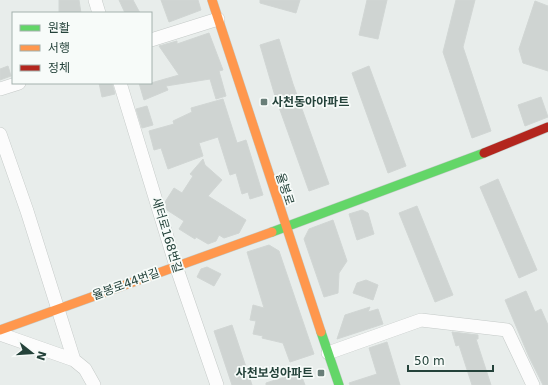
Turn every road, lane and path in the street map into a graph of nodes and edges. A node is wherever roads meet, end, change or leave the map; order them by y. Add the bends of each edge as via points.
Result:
1 (95, 0) edge
2 (212, 0) edge
3 (99, 12) edge
4 (218, 19) junction
5 (152, 40) edge
6 (16, 84) edge
7 (120, 84) edge
8 (0, 89) edge
9 (548, 127) edge
10 (0, 134) edge
11 (285, 227) junction
12 (176, 266) junction
13 (58, 309) junction
14 (0, 330) edge
15 (0, 334) edge
16 (328, 353) junction
17 (74, 360) junction
18 (94, 385) edge
19 (217, 385) edge
20 (339, 385) edge
21 (533, 385) edge

1 - 3 street
2 - 4 street, 율봉로
4 - 5 street
4 - 11 street, 율봉로
6 - 8 street
7 - 12 street, 새터로168번길
9 - 11 street, 율봉로44번길
10 - 13 street
11 - 12 street, 율봉로44번길
11 - 16 street, 율봉로
12 - 13 street, 율봉로44번길
12 - 19 street, 새터로168번길
13 - 14 street, 율봉로44번길
13 - 17 street
15 - 17 street
16 - 20 street, 율봉로
16 - 21 street via 421,320 507,330
17 - 18 street via 85,369

